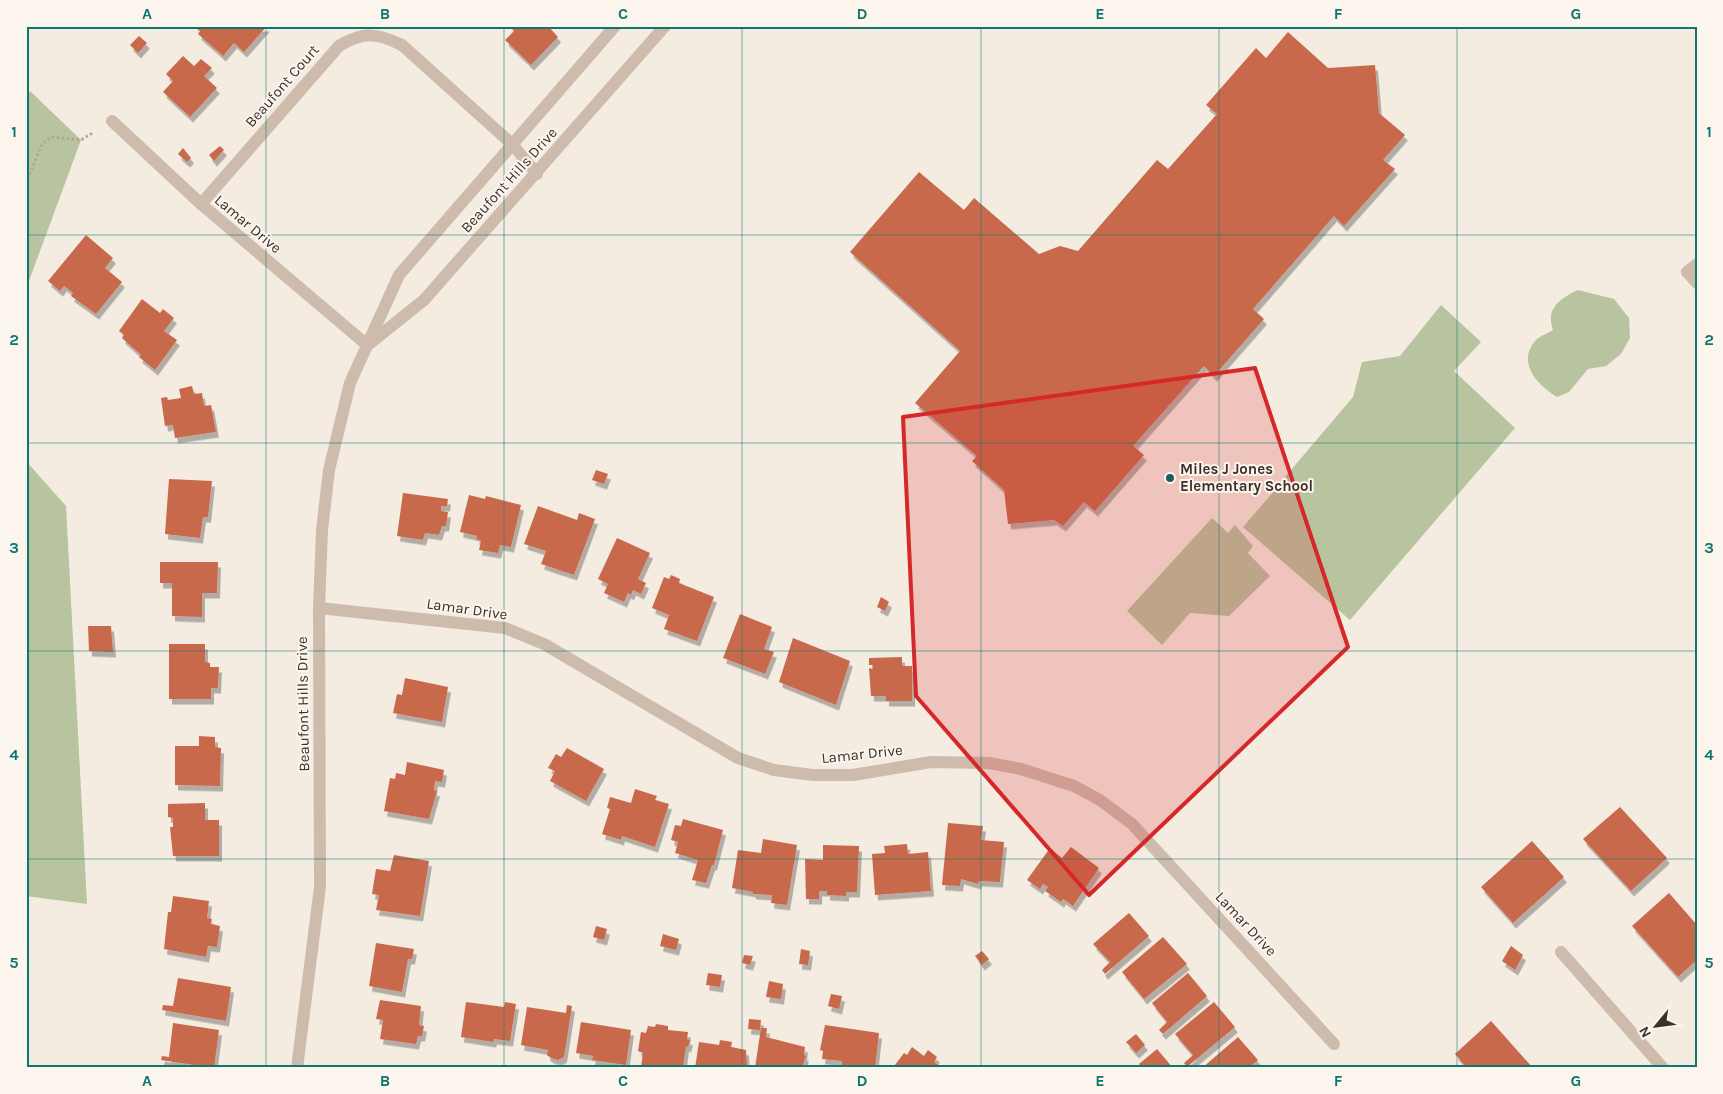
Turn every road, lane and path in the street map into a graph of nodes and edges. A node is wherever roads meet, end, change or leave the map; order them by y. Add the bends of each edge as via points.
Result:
1 (615, 26) edge
2 (665, 26) edge
3 (112, 121) joint
4 (512, 144) junction
5 (537, 174) junction
6 (26, 184) edge
7 (201, 204) junction
8 (1697, 264) edge
9 (1697, 283) edge
10 (367, 345) junction
11 (319, 608) junction
12 (1561, 952) dead end
13 (1334, 1044) dead end
14 (297, 1068) edge
15 (1663, 1068) edge

1 - 4 street, Beaufont Hills Drive
2 - 5 street, Beaufont Hills Drive
3 - 6 path via 80,140 52,137 42,144
3 - 7 street, Lamar Drive
4 - 5 street, Beaufont Court
4 - 7 street, Beaufont Court via 402,45 382,35 365,34 339,46
4 - 10 street, Beaufont Hills Drive via 399,275
5 - 10 street, Beaufont Hills Drive via 424,300
7 - 10 street, Lamar Drive
8 - 9 street via 1687,272
10 - 11 street, Beaufont Hills Drive via 350,383 329,470 322,530
11 - 13 street, Lamar Drive via 505,628 544,644 738,758 774,770 813,775 853,775 931,762 961,762 1021,769 1074,786 1100,800 1132,824
11 - 14 street, Beaufont Hills Drive via 320,887
12 - 15 street

